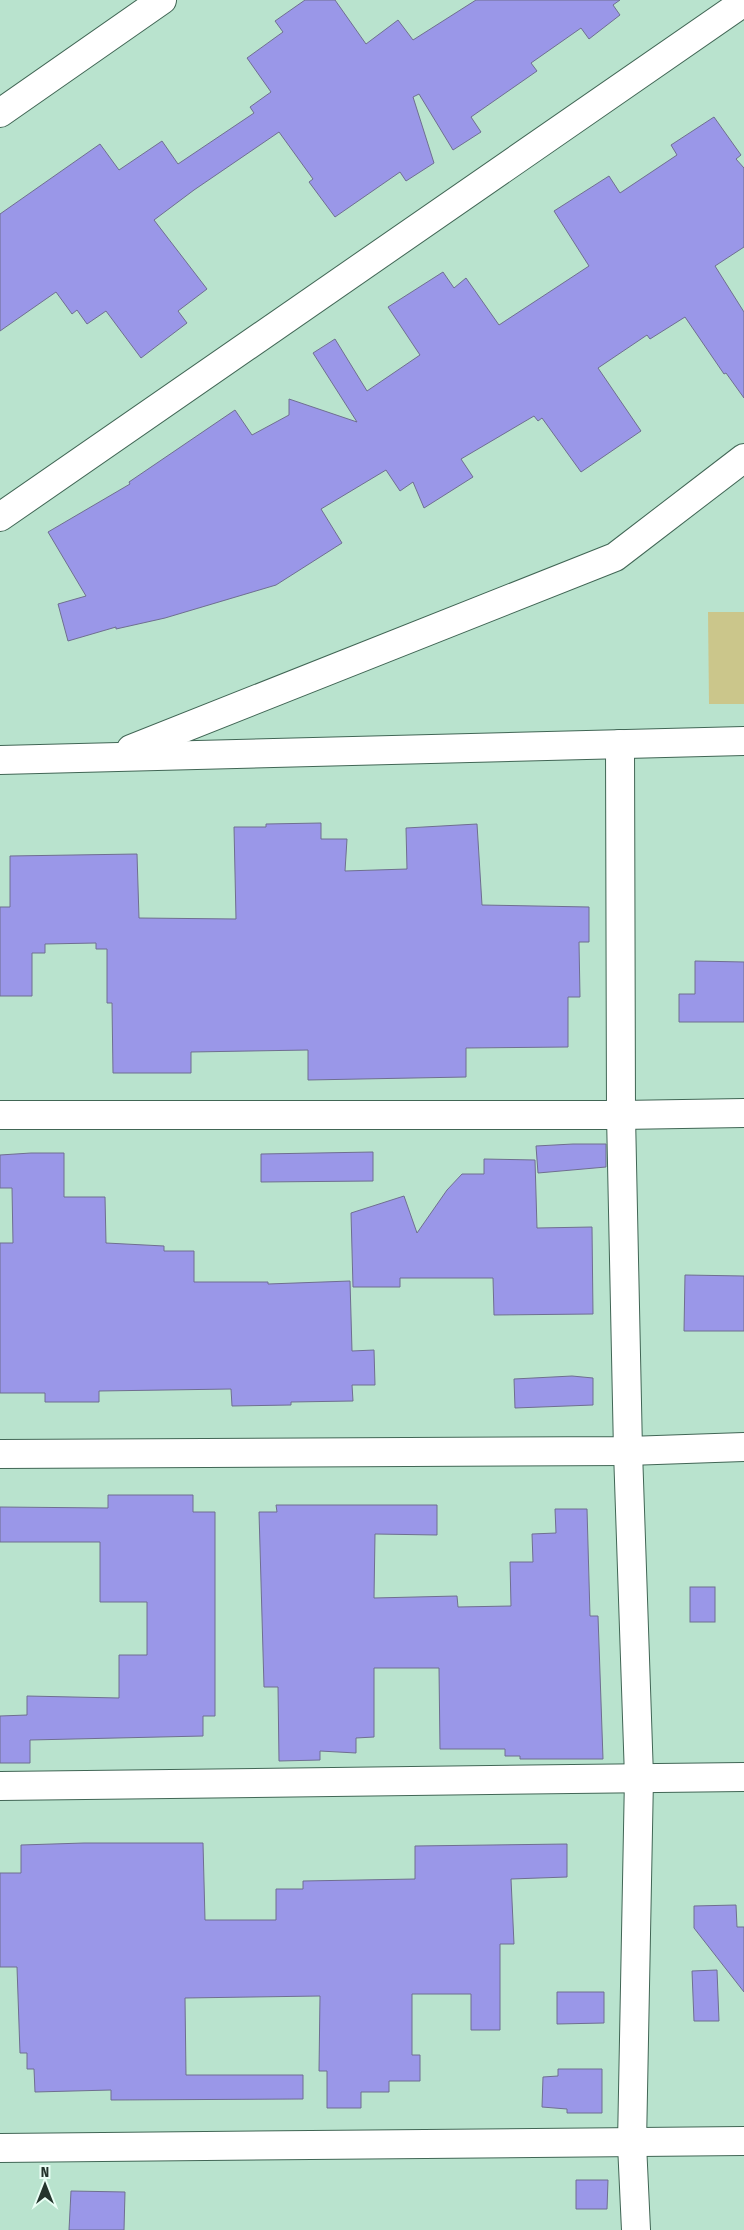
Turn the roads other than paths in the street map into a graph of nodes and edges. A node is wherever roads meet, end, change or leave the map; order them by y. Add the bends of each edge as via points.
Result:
1 (162, 0) edge
2 (744, 2) edge
3 (0, 113) edge
4 (744, 458) edge
5 (0, 517) edge
6 (744, 741) edge
7 (620, 744) junction
8 (114, 756) junction
9 (0, 759) edge
10 (744, 1113) edge
11 (0, 1115) edge
12 (621, 1115) junction
13 (744, 1447) edge
14 (628, 1451) junction
15 (0, 1454) edge
16 (744, 1777) edge
17 (639, 1778) junction
18 (0, 1786) edge
19 (744, 2141) edge
20 (632, 2144) junction
21 (0, 2148) edge
22 (636, 2230) edge

1 - 3 street
2 - 5 street
4 - 8 street via 615,557
6 - 7 street
7 - 8 street
7 - 12 street
8 - 9 street
10 - 12 street
11 - 12 street
12 - 14 street
13 - 14 street
14 - 15 street
14 - 17 street
16 - 17 street
17 - 18 street
17 - 20 street
19 - 20 street
20 - 21 street
20 - 22 street

